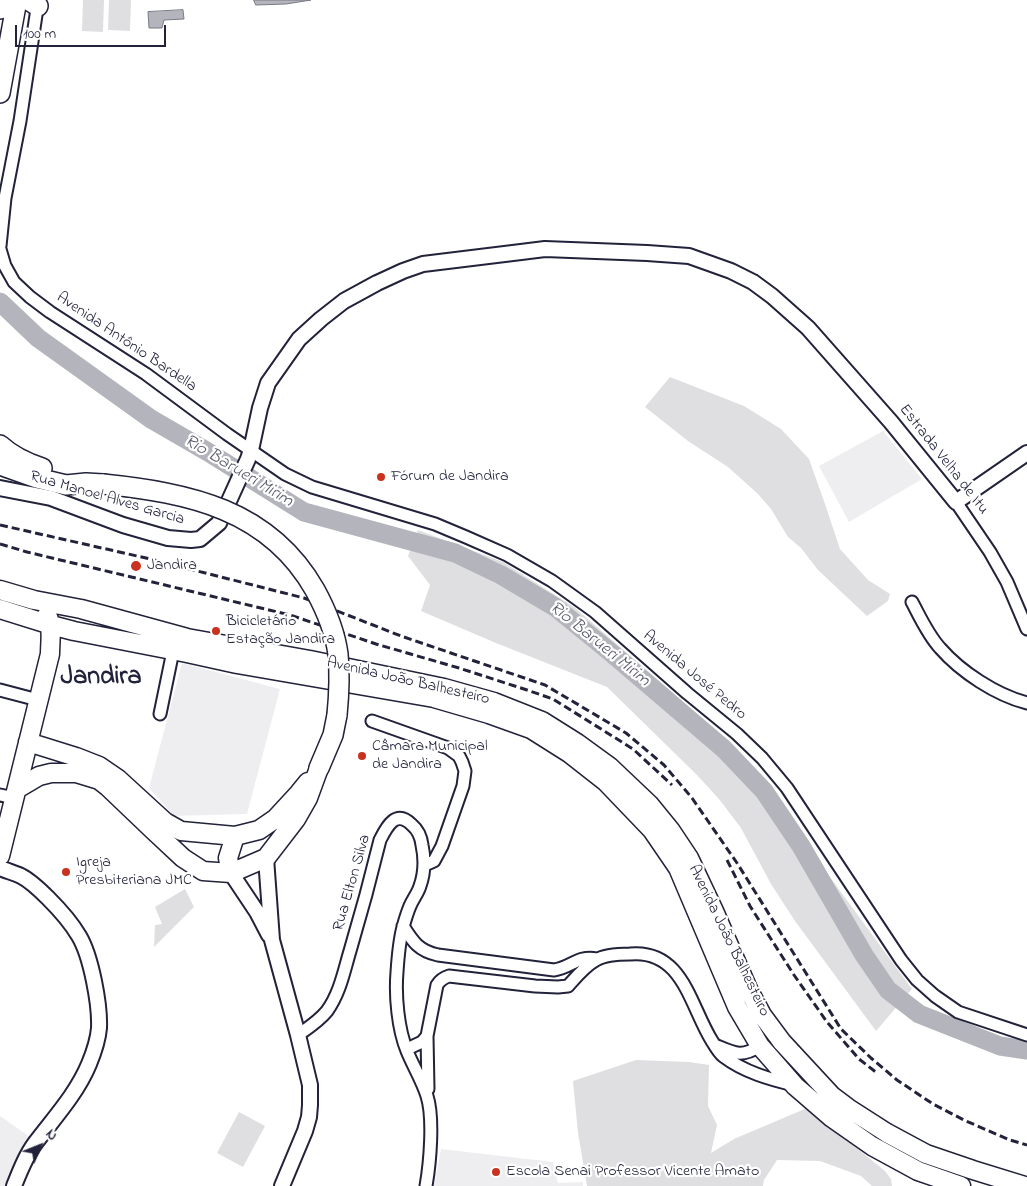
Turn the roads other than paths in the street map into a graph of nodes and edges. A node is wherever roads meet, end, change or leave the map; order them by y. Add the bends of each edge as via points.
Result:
1 (1, 0) edge
2 (18, 0) edge
3 (35, 2) edge
4 (0, 9) edge
5 (0, 93) edge
6 (0, 248) edge
7 (808, 328) joint
8 (0, 446) edge
9 (1027, 453) edge
10 (250, 454) junction
11 (0, 465) edge
12 (94, 484) junction
13 (0, 488) edge
14 (956, 502) junction
15 (0, 590) edge
16 (34, 600) junction
17 (912, 602) dead end
18 (0, 609) edge
19 (51, 625) junction
20 (1027, 629) edge
21 (74, 631) junction
22 (173, 651) junction
23 (50, 654) junction
24 (0, 690) edge
25 (38, 700) junction
26 (1027, 703) edge
27 (160, 714) dead end
28 (372, 721) dead end
29 (28, 742) junction
30 (319, 768) junction
31 (10, 794) edge
32 (259, 830) junction
33 (234, 836) junction
34 (0, 856) edge
35 (266, 858) junction
36 (425, 865) junction
37 (0, 868) edge
38 (231, 873) junction
39 (403, 926) junction
40 (272, 940) junction
41 (597, 959) junction
42 (298, 1035) junction
43 (1027, 1035) edge
44 (427, 1036) junction
45 (714, 1044) junction
46 (760, 1046) junction
47 (407, 1050) junction
48 (794, 1086) junction
49 (428, 1097) junction
50 (848, 1108) junction
51 (926, 1154) junction
52 (918, 1171) junction
53 (14, 1186) edge
54 (282, 1186) edge
55 (426, 1186) edge
56 (961, 1186) edge
57 (1025, 1186) edge

1 - 4 highway
2 - 5 highway
3 - 6 street, Avenida Antônio Bardella
6 - 10 street, Avenida Antônio Bardella via 4,266 14,282 32,298 146,374
7 - 10 street, Rua Manoel Alves Garcia via 753,282 690,256 546,249 423,264 344,301 299,339 268,383
7 - 14 street, Estrada Velha de Itu
8 - 12 highway via 29,464
9 - 14 street
10 - 13 street, Rua Manoel Alves Garcia via 219,523 200,538 191,540 168,538 51,498
10 - 43 street, Avenida José Pedro via 312,487 436,524 507,555 552,581 595,612 762,758 787,788 917,980 958,1012
11 - 12 highway via 66,485
12 - 30 highway, bridge via 168,494 211,505 244,519 279,545 306,575 331,626 338,654 337,715 333,735
14 - 20 street, Estrada Velha de Itu via 990,552
15 - 16 main road, Avenida João Balhesteiro
16 - 19 main road via 42,607
16 - 50 main road, Avenida João Balhesteiro via 187,638 444,688 494,702 542,721 610,766 671,831 689,858 762,1015 810,1073
17 - 26 street via 939,647 960,668 988,686
18 - 19 main road, Avenida João Balhesteiro
19 - 21 main road, Avenida João Balhesteiro
19 - 23 main road
21 - 22 main road, Avenida João Balhesteiro
21 - 23 main road
22 - 27 street
22 - 46 main road, Avenida João Balhesteiro via 434,698 531,730 569,753 606,782 652,830 678,868 737,1007
23 - 25 main road
24 - 25 street
25 - 29 main road
28 - 36 street via 448,748 462,762 465,772 463,786 442,846 434,861
29 - 31 main road
29 - 33 main road via 98,766 118,779 165,822 181,830
30 - 32 main road via 275,819
30 - 35 main road via 296,820
31 - 34 main road
31 - 38 main road via 39,776 51,773 76,773 99,780 183,858 203,871
32 - 33 main road
32 - 35 main road
33 - 38 main road via 228,858
35 - 38 main road
35 - 40 street
36 - 39 street, Rua Elton Silva
36 - 42 street, Rua Elton Silva via 419,832 406,820 399,818 391,822 380,840 335,998 326,1012
37 - 53 street via 22,876 39,889 79,936 94,984 99,1028 96,1046 80,1083 35,1143
38 - 40 street
39 - 41 street via 419,947 438,955 554,970 584,958
39 - 47 street, Rua Elton Silva via 398,949 398,1010
40 - 42 street
41 - 44 street via 563,987 444,978 437,985
41 - 45 street via 636,953 662,959 686,987
42 - 54 street via 310,1085 309,1116
44 - 47 street
44 - 49 street
45 - 46 street via 740,1054
45 - 48 street via 722,1056 756,1075
46 - 48 main road, Avenida João Balhesteiro
46 - 50 main road via 776,1051 829,1103
47 - 49 street, Rua Elton Silva
48 - 52 main road, Avenida João Balhesteiro via 872,1146
49 - 55 street, Rua Elton Silva via 430,1152
50 - 51 main road, Avenida João Balhesteiro
51 - 52 main road
51 - 57 main road, Avenida João Balhesteiro
52 - 56 main road, Avenida João Balhesteiro

